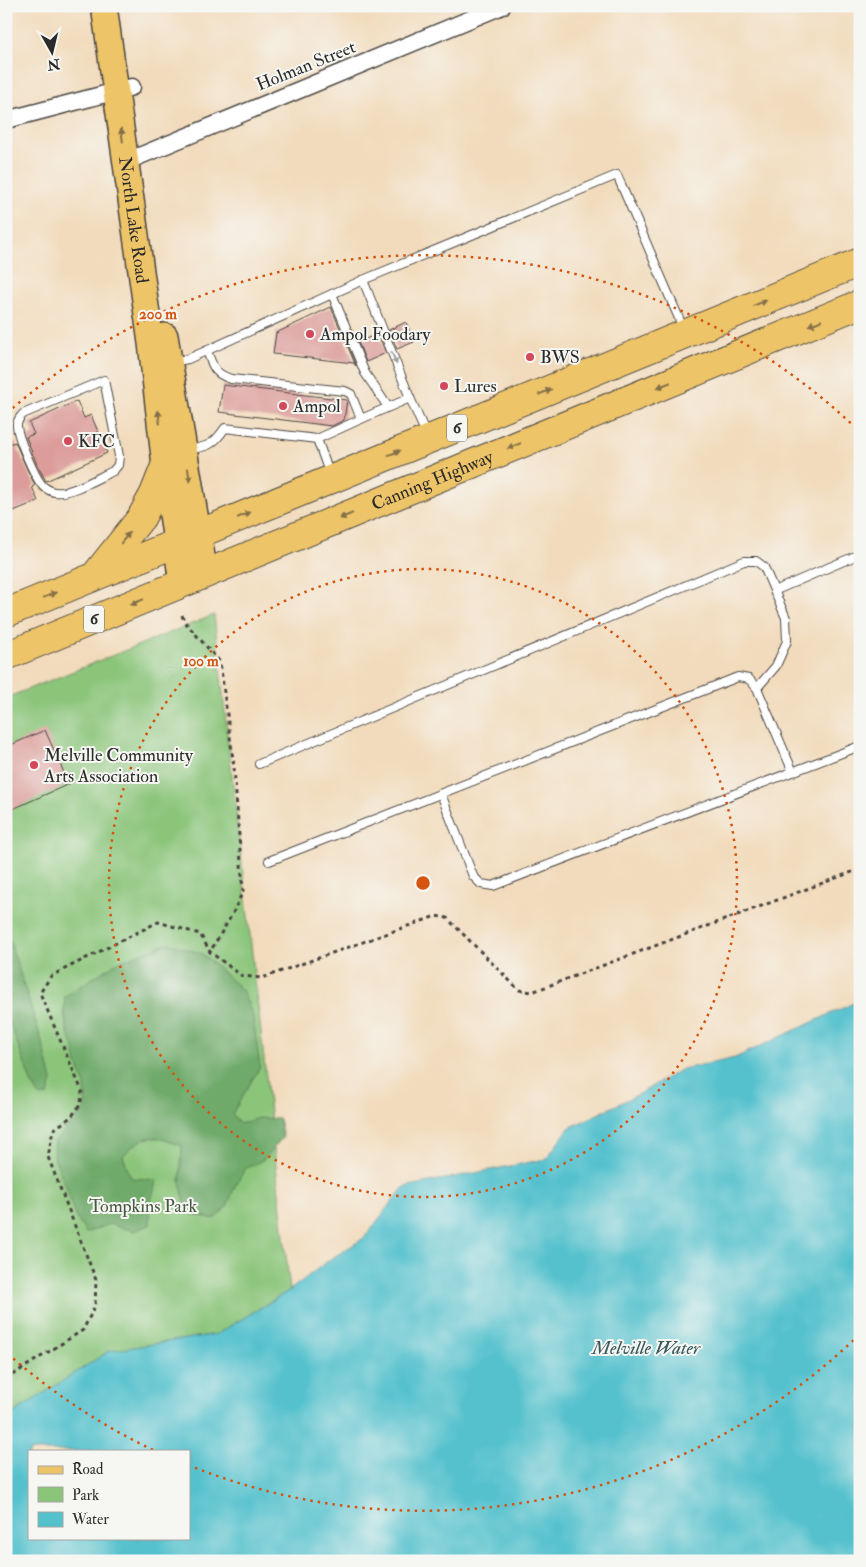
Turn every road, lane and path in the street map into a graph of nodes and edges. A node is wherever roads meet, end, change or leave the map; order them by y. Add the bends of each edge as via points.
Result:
1 (104, 6) edge
2 (120, 6) edge
3 (502, 6) edge
4 (124, 89) junction
5 (6, 120) edge
6 (133, 159) junction
7 (860, 262) edge
8 (363, 280) junction
9 (332, 294) junction
10 (860, 304) edge
11 (685, 334) junction
12 (207, 351) junction
13 (170, 363) junction
14 (104, 380) joint
15 (410, 398) junction
16 (388, 407) junction
17 (361, 419) junction
18 (317, 439) junction
19 (428, 440) junction
20 (175, 458) junction
21 (331, 479) junction
22 (187, 538) junction
23 (860, 554) edge
24 (94, 577) junction
25 (194, 578) junction
26 (774, 591) junction
27 (6, 613) edge
28 (182, 615) dead end
29 (6, 656) edge
30 (757, 688) junction
31 (860, 746) edge
32 (259, 764) dead end
33 (793, 772) junction
34 (441, 794) junction
35 (269, 861) dead end
36 (860, 869) edge
37 (210, 952) junction
38 (6, 1379) edge

1 - 4 main road, North Lake Road
2 - 4 main road, North Lake Road
3 - 6 street, Holman Street
4 - 5 street
4 - 6 main road, North Lake Road
6 - 13 main road, North Lake Road via 154,254
20 -> 6 main road, North Lake Road via 149,333
11 -> 7 highway, 6
8 - 9 lane
8 - 11 lane via 617,175
8 -> 15 lane
9 - 12 lane
9 - 16 lane via 365,373
10 -> 25 highway, Canning Highway / 6
19 -> 11 highway, 6
12 - 13 lane
12 - 17 lane via 216,371 231,379 345,391 350,394
13 - 20 main road, North Lake Road
14 - 14 lane via 120,456 118,465 113,471 65,492 45,488 18,433 18,419
15 - 16 lane
15 - 19 lane
16 - 17 lane
17 - 18 lane
18 - 20 lane via 225,428 212,444
18 - 21 lane
21 -> 19 highway, 6
20 - 22 main road, North Lake Road
24 -> 20 highway via 141,518
22 -> 21 highway, 6
22 - 24 highway, 6
22 - 25 main road, North Lake Road
23 - 26 lane
27 -> 24 highway, 6
25 -> 29 highway, Canning Highway / 6
26 - 30 lane via 786,618 787,641 776,666
26 - 32 lane via 764,567 756,561 744,561
28 - 37 path via 220,662 234,767 243,891 234,913
30 - 33 lane
30 - 34 lane via 749,678 738,677
31 - 33 lane
33 - 34 lane via 493,886 482,884 473,876
34 - 35 lane
36 - 37 path via 532,992 519,990 447,918 436,916 262,978 242,976
37 - 38 path via 200,934 158,922 51,976 40,993 82,1092 81,1104 71,1117 53,1130 48,1157 96,1280 95,1306 83,1330

